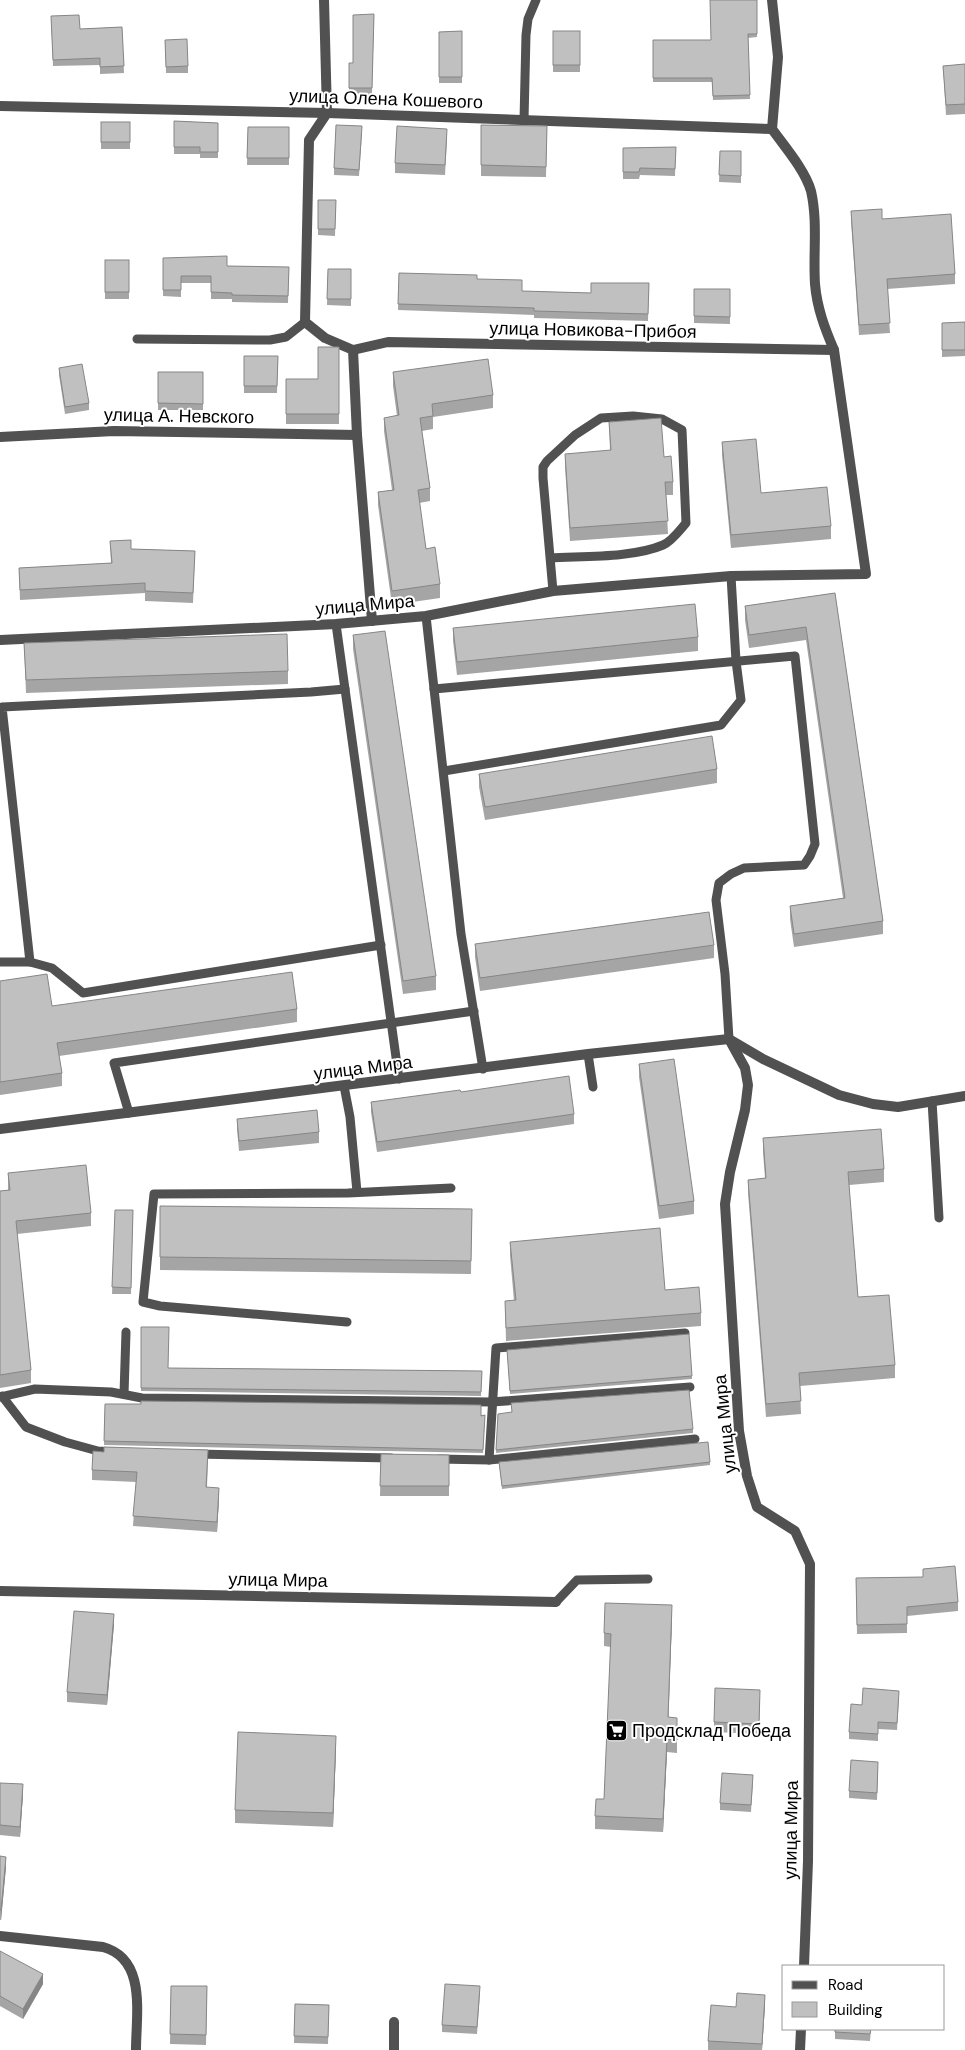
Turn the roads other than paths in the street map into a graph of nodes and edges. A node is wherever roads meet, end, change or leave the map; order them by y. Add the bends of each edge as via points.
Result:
1 (324, 0) edge
2 (536, 0) edge
3 (772, 0) edge
4 (0, 106) edge
5 (328, 113) junction
6 (524, 120) junction
7 (772, 129) junction
8 (305, 322) junction
9 (137, 339) dead end
10 (353, 350) junction
11 (834, 350) junction
12 (357, 435) junction
13 (0, 437) edge
14 (550, 558) junction
15 (731, 576) junction
16 (553, 591) junction
17 (426, 616) junction
18 (372, 621) junction
19 (336, 624) junction
20 (0, 640) edge
21 (736, 661) junction
22 (345, 689) junction
23 (434, 689) junction
24 (444, 772) junction
25 (381, 946) junction
26 (0, 962) edge
27 (30, 962) junction
28 (474, 1010) junction
29 (392, 1022) junction
30 (729, 1039) junction
31 (588, 1054) junction
32 (483, 1069) junction
33 (400, 1079) junction
34 (344, 1086) junction
35 (593, 1087) dead end
36 (965, 1096) edge
37 (932, 1101) junction
38 (129, 1112) junction
39 (0, 1129) edge
40 (451, 1188) dead end
41 (357, 1192) junction
42 (939, 1218) dead end
43 (347, 1322) dead end
44 (126, 1332) dead end
45 (685, 1333) edge
46 (690, 1387) dead end
47 (124, 1394) junction
48 (1, 1397) edge
49 (492, 1402) junction
50 (695, 1439) dead end
51 (127, 1452) edge
52 (186, 1453) edge
53 (401, 1458) edge
54 (430, 1459) edge
55 (489, 1460) junction
56 (648, 1579) dead end
57 (0, 1591) edge
58 (556, 1602) joint
59 (0, 1936) edge
60 (804, 1965) edge
61 (394, 2022) dead end
62 (801, 2030) edge
63 (136, 2050) edge
64 (394, 2050) edge
65 (800, 2050) edge

1 - 5 street
2 - 6 lane via 526,35
3 - 7 street via 778,57
4 - 5 street, улица Олена Кошевого
5 - 6 street, улица Олена Кошевого
5 - 8 street via 309,140
6 - 7 street, улица Олена Кошевого
7 - 11 street via 795,161 810,190 815,224 815,284 821,319
8 - 9 lane via 286,337 270,340
8 - 10 street via 325,338
10 - 11 street, улица Новикова-Прибоя via 388,342
10 - 12 street
11 - 15 street, улица Мира via 866,574
12 - 13 street, улица А. Невского via 114,431
12 - 18 street
14 - 14 lane via 543,478 543,467 547,461 575,435 601,418 633,416 662,419 682,430 686,524 676,535 664,545 630,553
14 - 16 lane
15 - 16 street, улица Мира
15 - 21 lane
16 - 17 street, улица Мира
17 - 18 street, улица Мира
17 - 23 lane
18 - 19 street, улица Мира
19 - 20 street, улица Мира
19 - 22 lane
21 - 23 lane
21 - 24 lane via 741,700 721,725
21 - 30 lane via 795,656 815,844 804,865 744,868 719,882 716,900
22 - 25 lane
22 - 27 lane via 2,707
23 - 24 lane
24 - 28 lane via 461,934
25 - 27 lane via 83,993 52,968
25 - 29 lane
26 - 27 lane
28 - 29 lane
28 - 32 lane
29 - 33 lane
29 - 38 lane via 114,1063
30 - 31 street, улица Мира
30 - 37 street via 839,1095 898,1107
30 - 60 street, улица Мира via 745,1068 748,1084 725,1204 738,1431 746,1476 757,1507 796,1530 810,1564
31 - 32 street, улица Мира
31 - 35 lane
32 - 33 street, улица Мира
33 - 34 street, улица Мира
34 - 38 street, улица Мира
34 - 41 lane
36 - 37 street
37 - 42 lane
38 - 39 street, улица Мира
40 - 41 lane
41 - 43 lane via 154,1194 143,1302
44 - 47 lane
45 - 49 lane via 496,1348
46 - 49 lane
47 - 48 lane via 35,1389
47 - 49 lane via 142,1398
48 - 51 lane via 26,1427 98,1451
49 - 55 lane
50 - 55 lane
52 - 53 lane
54 - 55 lane
56 - 58 lane via 577,1580
57 - 58 street, улица Мира
59 - 63 street via 115,1950 132,1970 135,1981
61 - 64 street
62 - 65 street

